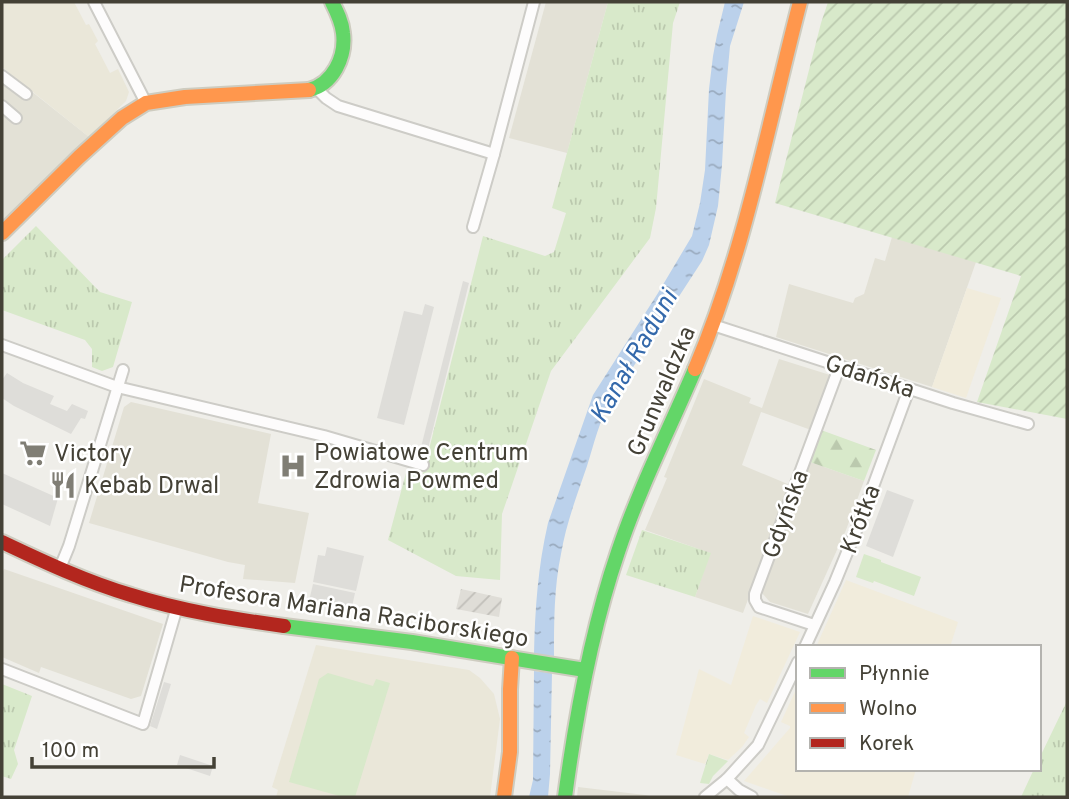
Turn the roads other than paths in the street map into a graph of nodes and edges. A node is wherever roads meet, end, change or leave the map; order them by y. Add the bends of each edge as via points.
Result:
1 (94, 2) edge
2 (332, 2) edge
3 (534, 2) edge
4 (800, 2) edge
5 (2, 76) edge
6 (316, 88) junction
7 (26, 94) dead end
8 (146, 103) junction
9 (2, 106) edge
10 (16, 118) dead end
11 (494, 153) junction
12 (473, 227) dead end
13 (2, 233) edge
14 (713, 325) junction
15 (2, 345) edge
16 (840, 365) junction
17 (123, 370) dead end
18 (117, 387) junction
19 (909, 389) junction
20 (1028, 425) dead end
21 (423, 465) dead end
22 (2, 542) edge
23 (60, 568) junction
24 (177, 607) junction
25 (814, 625) junction
26 (806, 645) edge
27 (512, 658) junction
28 (796, 667) edge
29 (2, 669) edge
30 (585, 670) junction
31 (727, 779) junction
32 (504, 797) edge
33 (565, 797) edge
34 (705, 797) edge
35 (752, 797) edge

1 - 8 street
2 - 6 main road via 345,36 343,54 330,77
3 - 11 street
4 - 14 main road, Grunwaldzka via 741,240
5 - 7 street
6 - 8 main road
6 - 11 street via 338,106
8 - 13 main road via 122,118
9 - 10 street
11 - 12 street
14 - 16 street, Gdańska
14 - 30 main road, Grunwaldzka via 621,546
15 - 18 street
16 - 19 street, Gdańska
16 - 25 street, Gdyńska via 755,594 759,607
17 - 18 street
18 - 21 street via 324,436
18 - 23 street
19 - 20 street, Gdańska
19 - 25 street, Krótka via 864,511
22 - 23 main road, Profesora Mariana Raciborskiego
23 - 24 main road, Profesora Mariana Raciborskiego
24 - 27 main road, Profesora Mariana Raciborskiego via 218,617
24 - 29 street via 143,724
25 - 26 street, Krótka
27 - 30 main road, Profesora Mariana Raciborskiego
27 - 32 main road
28 - 31 street via 758,745
30 - 33 main road, Grunwaldzka
31 - 34 street
31 - 35 street

